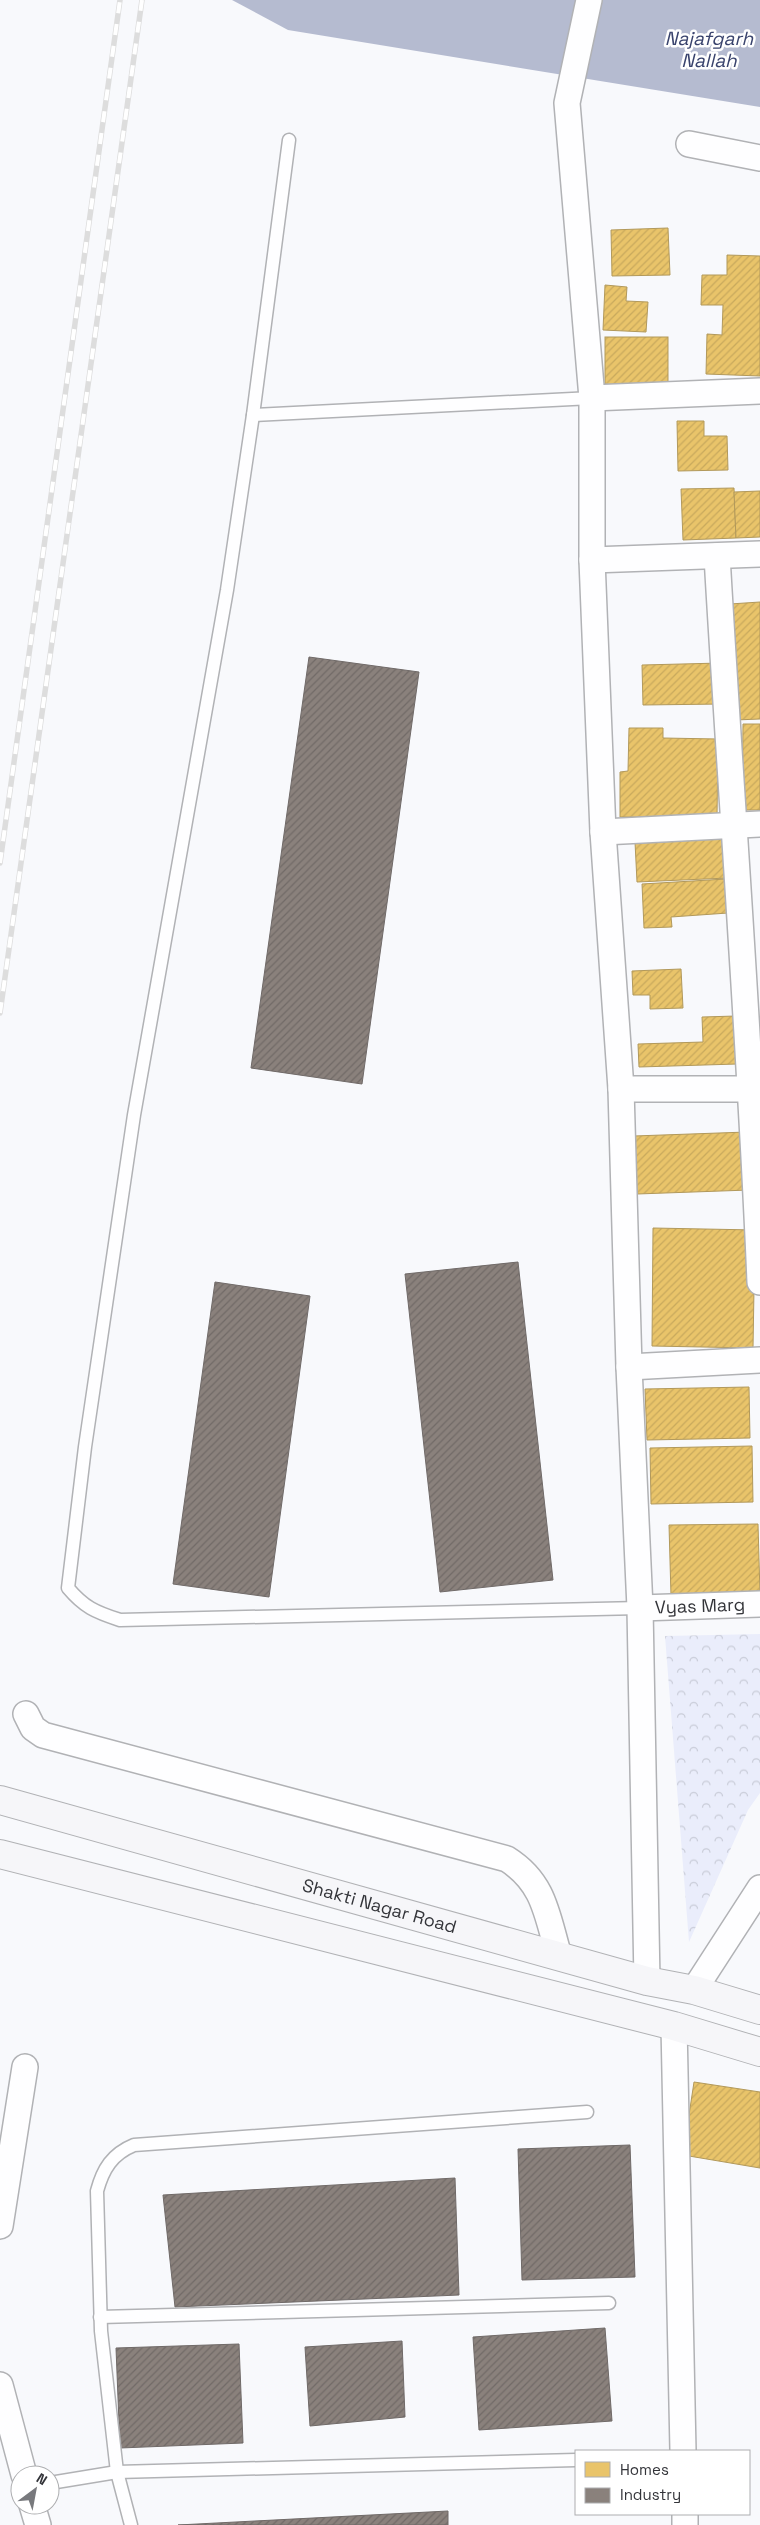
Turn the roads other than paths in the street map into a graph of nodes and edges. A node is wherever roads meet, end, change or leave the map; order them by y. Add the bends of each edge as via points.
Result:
1 (589, 0) edge
2 (289, 140) dead end
3 (689, 144) dead end
4 (760, 158) edge
5 (760, 391) edge
6 (592, 398) junction
7 (253, 415) junction
8 (760, 554) edge
9 (717, 556) junction
10 (592, 560) junction
11 (760, 824) edge
12 (732, 825) junction
13 (603, 832) junction
14 (621, 1089) junction
15 (756, 1089) edge
16 (760, 1282) edge
17 (760, 1360) edge
18 (629, 1367) junction
19 (760, 1604) edge
20 (640, 1608) junction
21 (26, 1714) dead end
22 (0, 1800) edge
23 (0, 1854) edge
24 (760, 1888) edge
25 (559, 1956) junction
26 (646, 1981) junction
27 (694, 1990) junction
28 (760, 2010) edge
29 (674, 2026) junction
30 (760, 2052) edge
31 (25, 2067) dead end
32 (587, 2112) dead end
33 (0, 2226) edge
34 (609, 2303) dead end
35 (100, 2318) junction
36 (0, 2385) edge
37 (683, 2450) edge
38 (575, 2460) edge
39 (21, 2465) edge
40 (117, 2472) junction
41 (60, 2481) edge
42 (131, 2525) edge

1 - 6 street via 567,103
2 - 7 lane
3 - 4 street
5 - 6 street
6 - 7 lane
6 - 10 street
7 - 20 lane via 227,590 134,1115 85,1447 68,1588 82,1604 120,1620
8 - 9 street
9 - 10 street
9 - 12 street
10 - 13 street
11 - 12 street
12 - 13 street
12 - 15 street
13 - 14 street
14 - 15 street
14 - 18 street
15 - 16 street
17 - 18 street
18 - 20 street
19 - 20 street, Vyas Marg
20 - 26 street
21 - 25 street via 33,1728 43,1735 507,1859 520,1867 539,1888
22 - 25 street, Shakti Nagar Road
23 - 29 street
24 - 27 street
25 - 26 street, Shakti Nagar Road
26 - 27 street, Shakti Nagar Road
27 - 28 street, Shakti Nagar Road
29 - 30 street
29 - 37 street
31 - 33 street
32 - 35 lane via 134,2145 122,2150 111,2160 97,2191
34 - 35 lane
35 - 40 lane
36 - 39 street
38 - 40 lane
40 - 41 lane
40 - 42 lane

